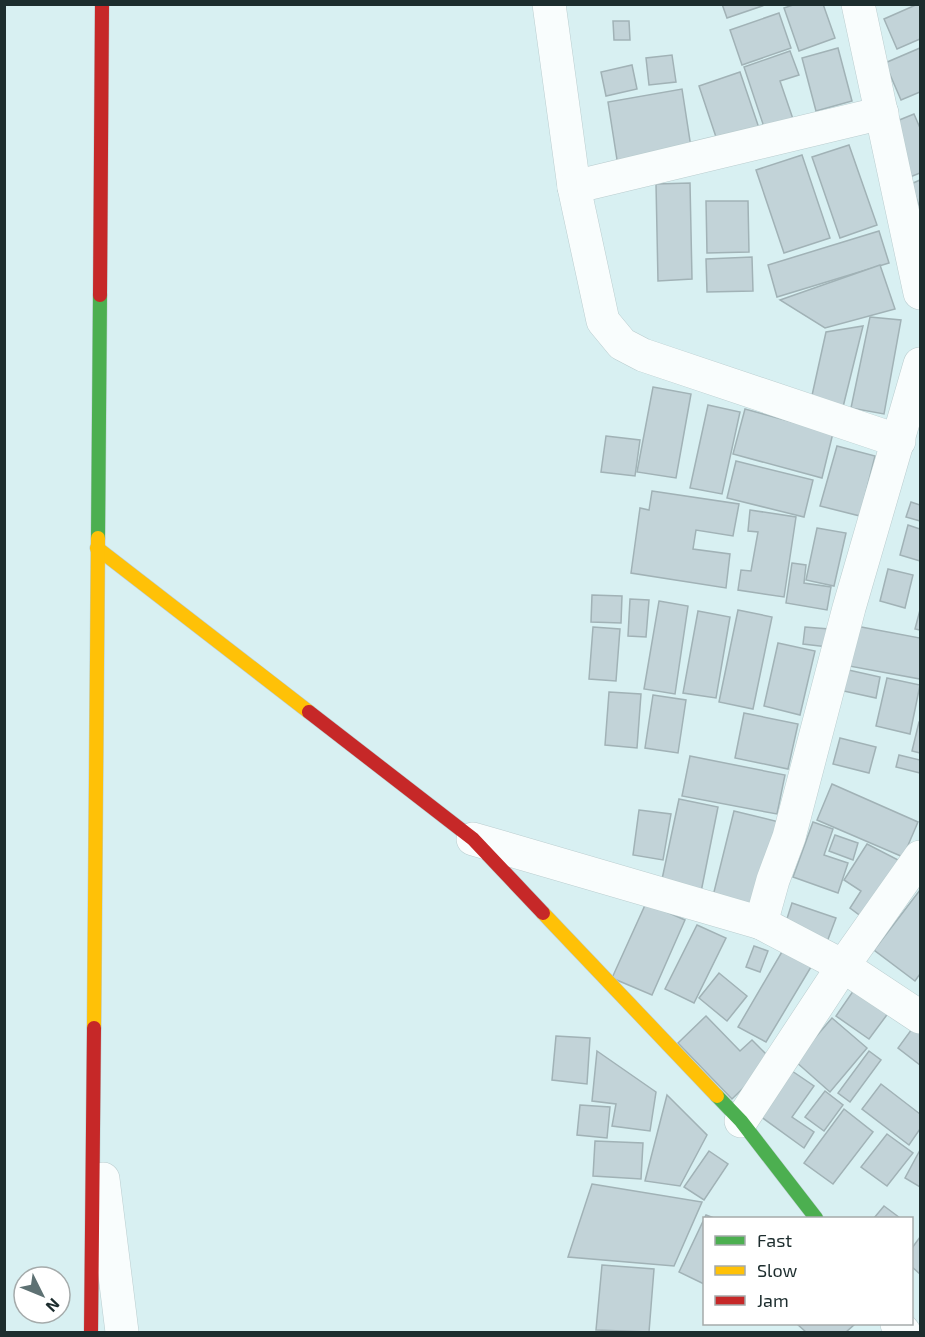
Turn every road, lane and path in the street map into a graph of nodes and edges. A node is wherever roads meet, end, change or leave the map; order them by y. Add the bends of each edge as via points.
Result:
1 (102, 4) edge
2 (549, 4) edge
3 (858, 4) edge
4 (882, 113) junction
5 (574, 187) junction
6 (921, 293) edge
7 (921, 364) edge
8 (899, 441) junction
9 (97, 549) junction
10 (473, 839) junction
11 (921, 857) edge
12 (761, 923) junction
13 (843, 966) junction
14 (921, 1017) edge
15 (93, 1098) junction
16 (741, 1121) junction
17 (815, 1217) edge
18 (92, 1332) edge
19 (122, 1332) edge

1 - 9 street
2 - 5 street
3 - 4 street
4 - 5 street
4 - 6 street
5 - 8 street via 603,321 622,344 643,355
7 - 8 street
8 - 12 street via 849,608 789,837
9 - 10 street
9 - 15 street
10 - 12 street
10 - 16 street
11 - 13 street
12 - 13 street
13 - 14 street
13 - 16 street
15 - 18 street
15 - 19 street
16 - 17 street

